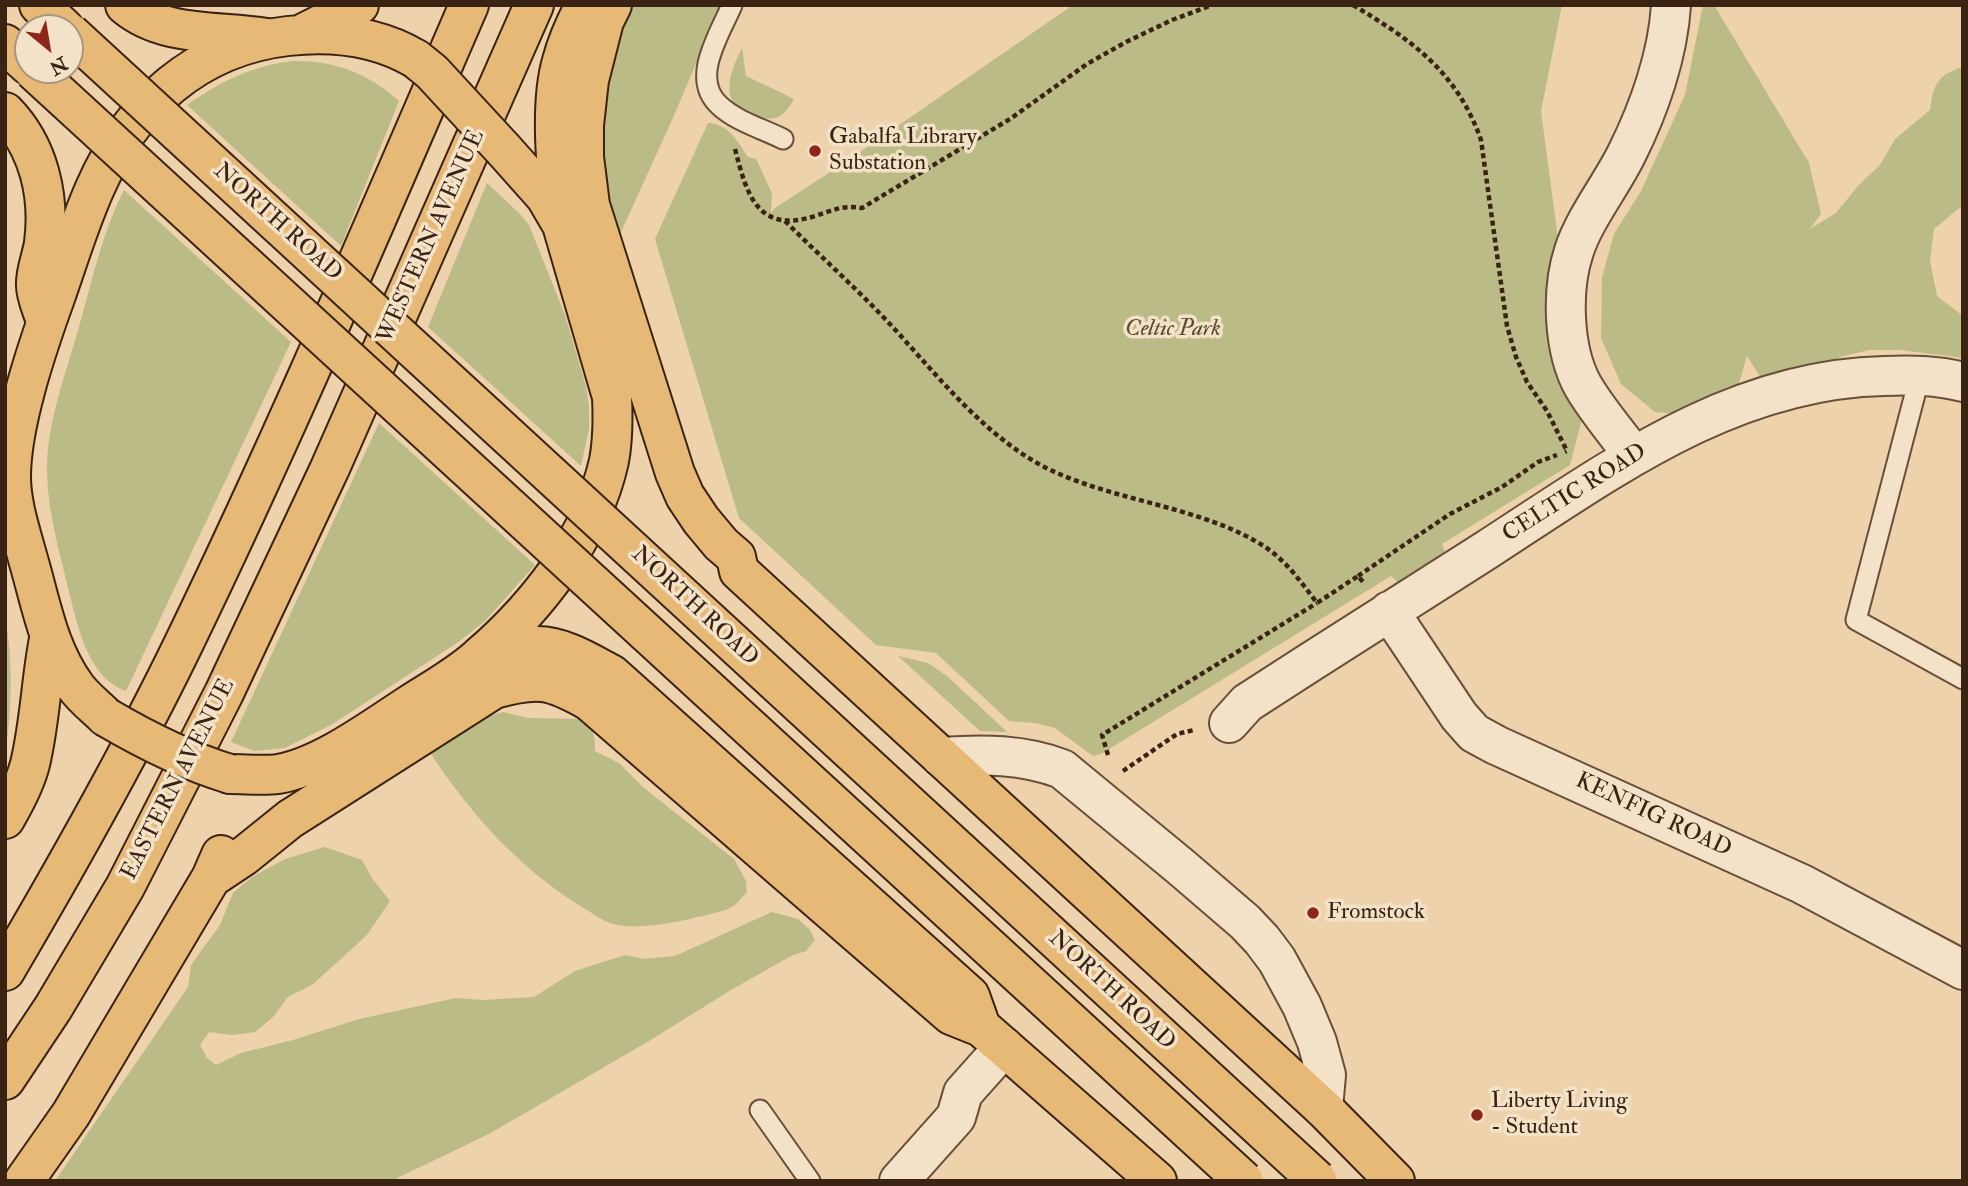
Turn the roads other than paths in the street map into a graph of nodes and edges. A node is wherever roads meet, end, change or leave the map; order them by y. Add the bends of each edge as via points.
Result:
1 (125, 5) edge
2 (359, 5) edge
3 (469, 5) edge
4 (534, 5) edge
5 (585, 5) edge
6 (612, 5) edge
7 (732, 5) edge
8 (1671, 5) edge
9 (284, 36) junction
10 (84, 46) edge
11 (48, 84) edge
12 (5, 112) edge
13 (783, 139) dead end
14 (562, 225) junction
15 (46, 322) junction
16 (1920, 375) junction
17 (1963, 382) edge
18 (18, 386) edge
19 (612, 397) junction
20 (1633, 455) junction
21 (330, 468) joint
22 (17, 552) edge
23 (738, 571) junction
24 (1389, 611) junction
25 (49, 639) junction
26 (478, 659) junction
27 (1963, 679) edge
28 (1229, 723) road end
29 (941, 757) junction
30 (311, 765) junction
31 (5, 819) edge
32 (211, 878) junction
33 (1963, 970) edge
34 (5, 971) edge
35 (993, 1037) junction
36 (5, 1080) edge
37 (1323, 1108) junction
38 (761, 1110) dead end
39 (24, 1181) edge
40 (810, 1181) edge
41 (899, 1181) edge
42 (1157, 1181) edge
43 (1244, 1181) edge
44 (1317, 1181) edge
45 (1395, 1181) edge

1 - 9 main road via 140,17 178,29
2 - 9 main road
3 - 34 main road via 182,647 76,850
4 - 21 main road, WESTERN AVENUE
5 - 14 main road via 561,61 558,82
6 - 23 main road via 589,80 584,125 590,205 675,473 701,520 736,557
7 - 13 lane via 707,66 712,97 730,113
8 - 20 street via 1647,107 1574,250 1566,291 1566,332 1583,385
9 - 14 main road, bridge via 327,34 376,40 415,59 545,196
9 - 15 main road via 230,48 185,73 137,118 96,186
10 - 44 main road, NORTH ROAD, bridge
11 - 43 main road, bridge
12 - 15 main road via 30,148 43,184 46,224 36,286
14 - 19 main road
15 - 18 main road
16 - 17 street, CELTIC ROAD
16 - 20 street, CELTIC ROAD via 1832,379 1760,396
16 - 27 lane via 1856,620
18 - 22 main road via 11,478
19 - 23 main road via 678,521 724,570
19 - 26 main road via 609,460 584,527 545,588
20 - 24 street, CELTIC ROAD
21 - 36 main road, EASTERN AVENUE via 225,693 125,887
22 - 25 main road
23 - 29 main road
24 - 28 street, CELTIC ROAD via 1247,703
24 - 33 street, KENFIG ROAD via 1474,733 1802,884
25 - 30 main road, bridge via 76,687 106,717 169,750 230,774 277,774
25 - 31 main road via 30,767
26 - 30 main road
26 - 35 main road via 540,646 611,674 970,996
29 - 37 main road
29 - 37 street via 984,754 1041,761 1062,769 1245,922 1277,960 1302,1006 1326,1076
30 - 32 main road via 227,842
32 - 35 main road via 290,819 469,703 494,689 544,681 589,701 951,1015
32 - 39 main road via 71,1114
35 - 41 street via 963,1093 957,1117
35 - 42 main road
37 - 45 main road
38 - 40 lane

